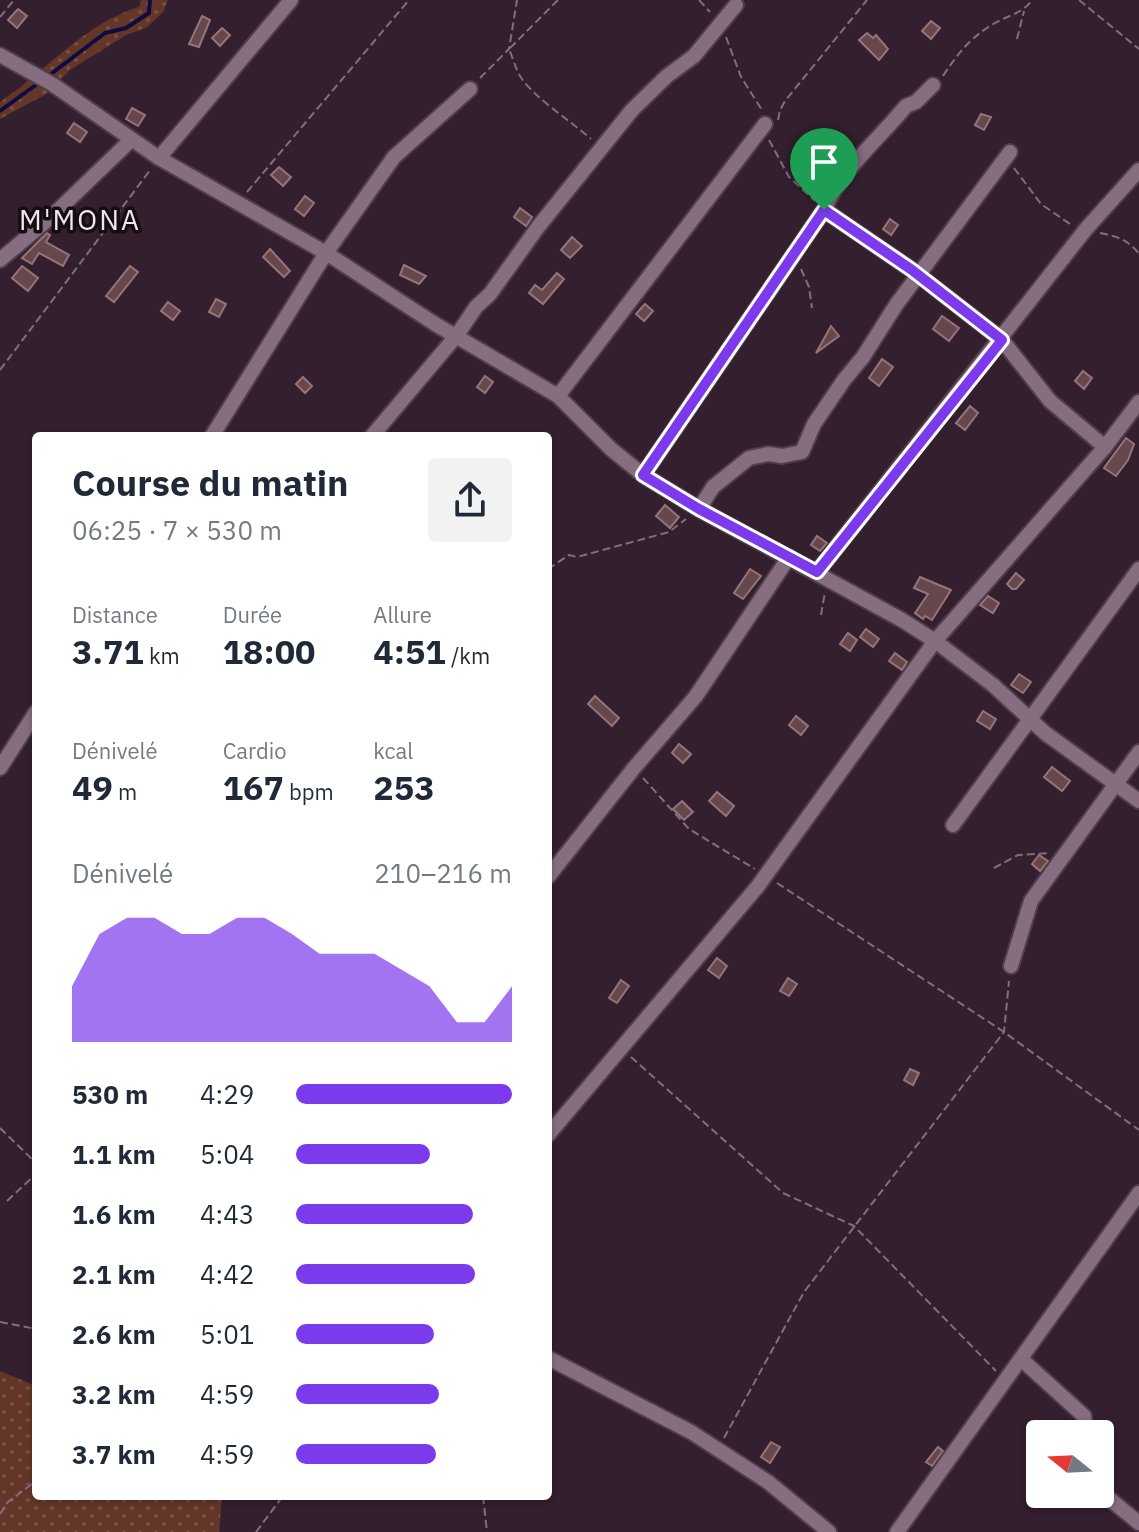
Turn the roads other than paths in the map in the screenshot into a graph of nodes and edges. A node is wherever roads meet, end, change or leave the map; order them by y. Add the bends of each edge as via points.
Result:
1 (291, 0) edge
2 (736, 5) dead end
3 (2, 61) edge
4 (933, 85) road end
5 (470, 89) road end
6 (772, 127) road end
7 (131, 140) junction
8 (1008, 155) road end
9 (159, 158) junction
10 (1139, 170) edge
11 (824, 210) junction
12 (326, 253) junction
13 (0, 260) edge
14 (919, 276) junction
15 (457, 335) junction
16 (1002, 340) junction
17 (558, 396) junction
18 (1139, 402) edge
19 (1133, 420) edge
20 (214, 432) edge
21 (375, 432) edge
22 (1105, 447) junction
23 (643, 475) junction
24 (699, 509) junction
25 (789, 557) junction
26 (1139, 569) edge
27 (823, 576) junction
28 (935, 641) junction
29 (32, 718) edge
30 (1030, 719) junction
31 (19, 738) junction
32 (32, 740) edge
33 (1139, 752) edge
34 (0, 768) edge
35 (1115, 784) junction
36 (1139, 801) edge
37 (953, 825) dead end
38 (552, 872) edge
39 (1011, 966) road end
40 (552, 1130) edge
41 (1139, 1193) edge
42 (1021, 1359) junction
43 (552, 1360) edge
44 (1084, 1420) edge
45 (1114, 1503) edge
46 (1139, 1523) edge
47 (829, 1532) edge
48 (897, 1532) edge

1 - 9 street
2 - 15 street via 694,56 632,110
3 - 7 street via 43,79
4 - 11 street via 906,106 847,171
5 - 12 street via 394,157
6 - 17 street
7 - 9 street
7 - 13 street
8 - 14 street
9 - 12 street
10 - 16 street via 1086,229
11 - 14 street
11 - 23 street
12 - 15 street
12 - 20 street
14 - 16 street
14 - 24 street via 814,424 802,452 749,458 713,487
15 - 17 street
15 - 21 street
16 - 22 street via 1050,401
16 - 27 street
17 - 23 street
18 - 19 street
19 - 22 street
22 - 28 street
23 - 24 street
24 - 25 street
25 - 27 street
25 - 38 street via 696,696
26 - 30 street
27 - 28 street
28 - 30 street
28 - 40 street via 766,875
29 - 31 street
30 - 35 street
30 - 37 street
31 - 32 street
31 - 34 street
33 - 35 street
35 - 36 street
35 - 39 street via 1031,901
41 - 42 street
42 - 44 street
42 - 48 street
43 - 47 street via 691,1432 768,1482
45 - 46 street

